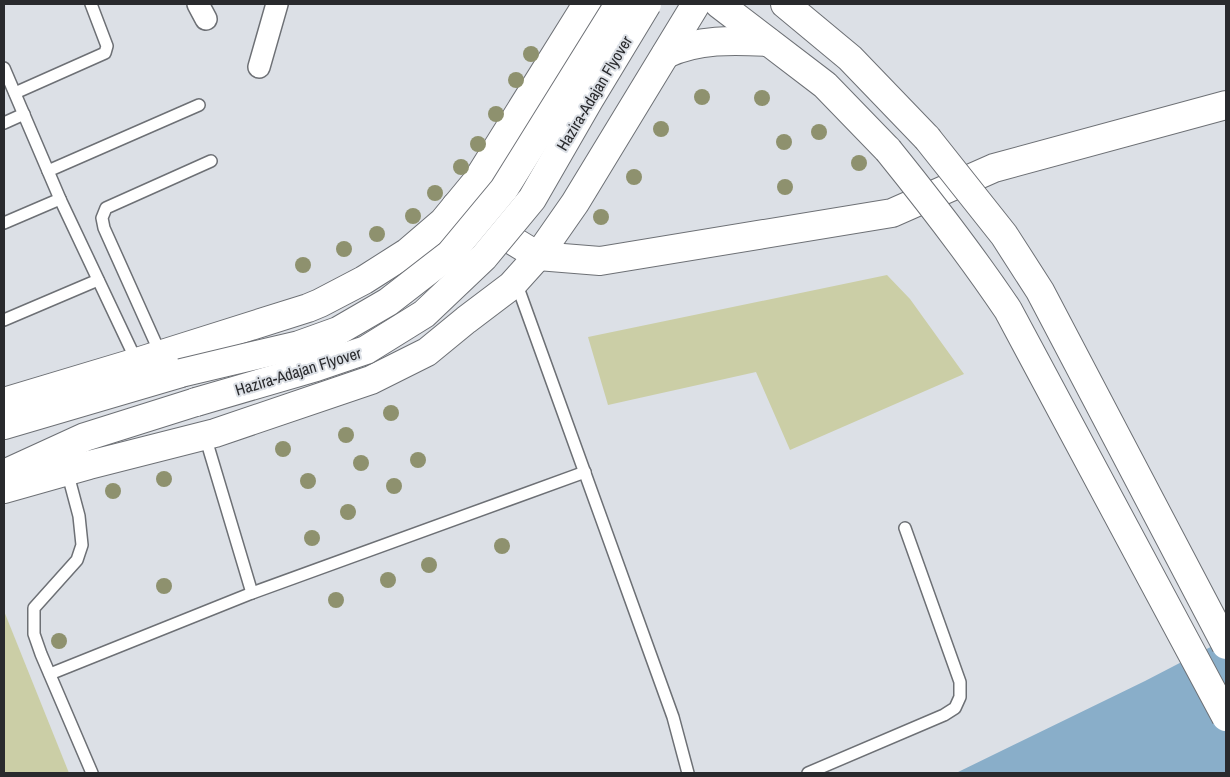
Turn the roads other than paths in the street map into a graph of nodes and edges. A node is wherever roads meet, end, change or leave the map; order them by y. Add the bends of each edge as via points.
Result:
1 (90, 4) edge
2 (277, 4) edge
3 (587, 4) edge
4 (619, 4) edge
5 (647, 4) edge
6 (696, 4) edge
7 (719, 4) edge
8 (786, 4) edge
9 (768, 42) junction
10 (666, 54) junction
11 (259, 67) dead end
12 (4, 68) edge
13 (15, 93) junction
14 (199, 105) dead end
15 (1226, 105) edge
16 (24, 114) junction
17 (4, 123) edge
18 (211, 161) dead end
19 (48, 171) junction
20 (60, 199) junction
21 (456, 206) junction
22 (4, 223) edge
23 (538, 256) junction
24 (98, 280) junction
25 (516, 281) junction
26 (4, 320) edge
27 (149, 358) junction
28 (4, 402) edge
29 (66, 407) junction
30 (4, 425) edge
31 (205, 436) junction
32 (85, 437) junction
33 (4, 438) edge
34 (4, 460) edge
35 (67, 471) junction
36 (585, 472) junction
37 (4, 474) edge
38 (4, 489) edge
39 (905, 528) dead end
40 (252, 593) junction
41 (1226, 645) edge
42 (50, 674) junction
43 (1226, 717) edge
44 (92, 773) edge
45 (688, 773) edge
46 (808, 773) edge

1 - 13 lane via 107,46 105,53
2 - 11 street
3 - 21 main road via 476,182
4 - 29 main road, Hazira-Adajan Flyover, bridge via 504,189 450,254 388,302 338,331 299,345 181,373
5 - 32 main road, Hazira-Adajan Flyover, bridge via 532,199 484,257 424,314 366,350
6 - 10 main road
7 - 9 main road
8 - 41 main road, bridge via 850,58 927,138 1004,235 1040,291
9 - 10 main road via 716,41 693,44
9 - 43 main road, bridge via 825,85 888,150 1008,310
10 - 23 main road
12 - 13 lane
13 - 16 lane
14 - 19 lane
15 - 23 main road via 994,168 892,213 600,261
16 - 17 lane
16 - 19 lane
18 - 27 lane via 106,208 102,218
19 - 20 lane
20 - 22 lane
20 - 24 lane
21 - 23 main road
21 - 27 main road via 443,222 408,252 320,303
23 - 25 main road
24 - 26 lane
24 - 27 lane
25 - 31 main road via 427,352 371,380
25 - 36 lane
27 - 28 main road
29 - 30 main road
29 - 33 main road
31 - 35 main road
31 - 40 lane
32 - 34 main road
32 - 37 main road
35 - 38 main road
35 - 42 lane via 79,516 82,545 77,560 34,608 34,634
36 - 40 lane
36 - 45 lane via 673,717
39 - 46 lane via 960,682 960,697 955,708 944,715
40 - 42 lane
42 - 44 lane

